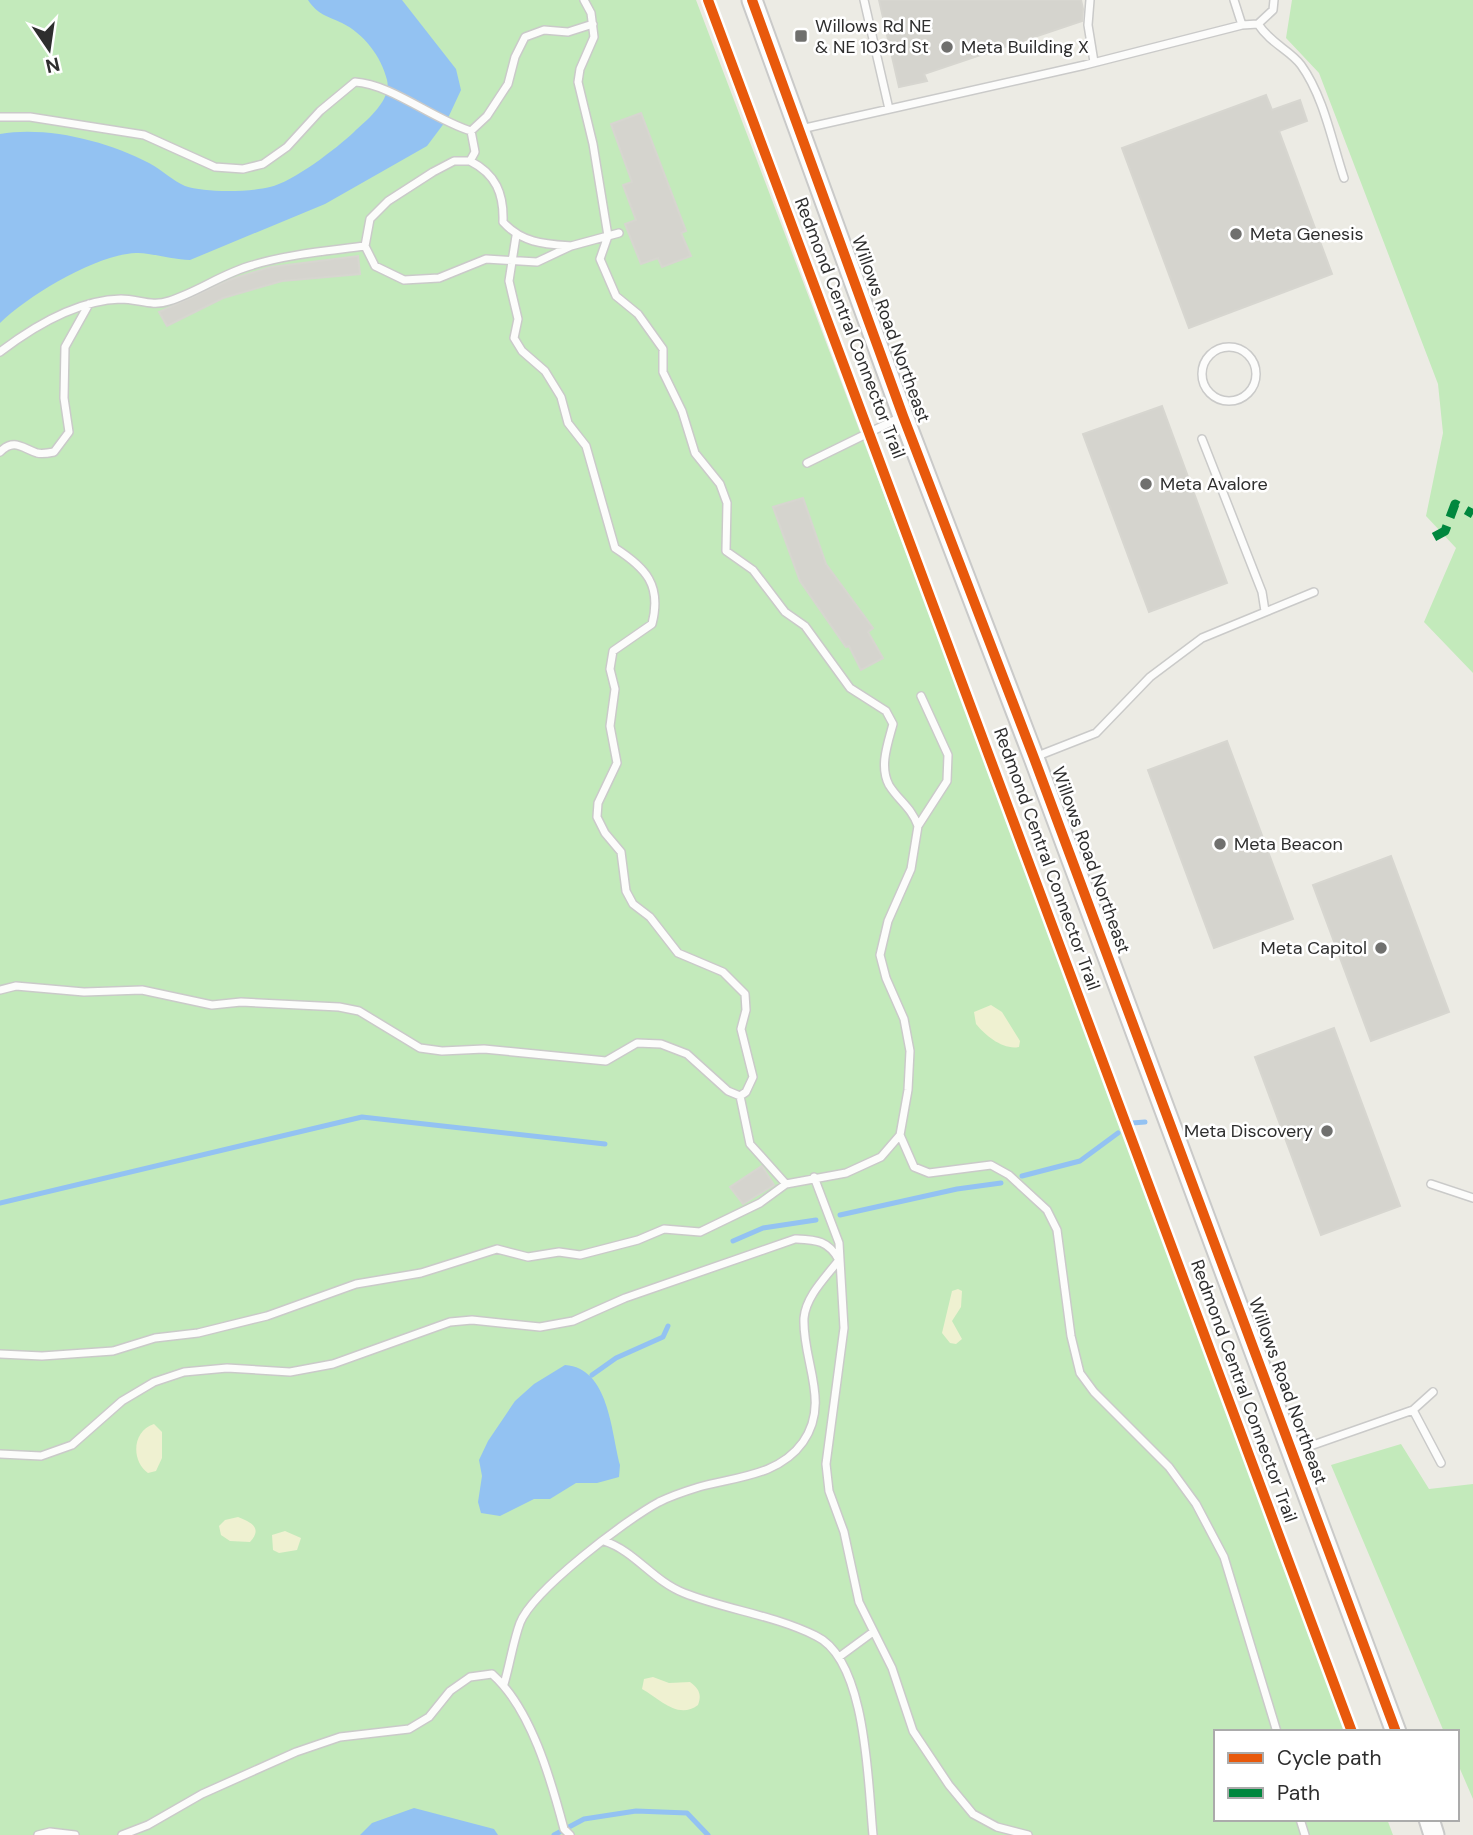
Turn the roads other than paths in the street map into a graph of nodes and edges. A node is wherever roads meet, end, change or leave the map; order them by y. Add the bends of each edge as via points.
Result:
1 (584, 0) edge
2 (752, 0) edge
3 (863, 0) edge
4 (1090, 0) edge
5 (1234, 0) edge
6 (1274, 0) edge
7 (593, 24) junction
8 (1258, 24) junction
9 (1242, 25) junction
10 (1094, 62) junction
11 (889, 109) junction
12 (0, 117) edge
13 (799, 129) junction
14 (471, 131) junction
15 (470, 161) junction
16 (1344, 178) dead end
17 (619, 233) dead end
18 (516, 236) junction
19 (608, 236) junction
20 (365, 246) junction
21 (571, 246) junction
22 (513, 262) junction
23 (89, 304) junction
24 (1219, 348) joint
25 (0, 352) edge
26 (903, 416) junction
27 (1202, 439) dead end
28 (0, 452) edge
29 (807, 463) dead end
30 (1314, 593) dead end
31 (1265, 611) junction
32 (921, 696) dead end
33 (1034, 758) junction
34 (918, 826) junction
35 (0, 990) edge
36 (740, 1096) junction
37 (900, 1135) junction
38 (814, 1177) junction
39 (786, 1184) junction
40 (1431, 1184) dead end
41 (1473, 1198) edge
42 (839, 1260) junction
43 (0, 1354) edge
44 (1433, 1392) dead end
45 (1413, 1410) junction
46 (1292, 1452) junction
47 (0, 1454) edge
48 (1441, 1463) dead end
49 (604, 1541) junction
50 (873, 1632) junction
51 (839, 1657) junction
52 (504, 1684) junction
53 (1276, 1730) edge
54 (1395, 1730) edge
55 (38, 1835) edge
56 (75, 1835) edge
57 (122, 1835) edge
58 (570, 1835) edge
59 (873, 1835) edge
60 (1028, 1835) edge

1 - 7 lane
2 - 13 main road, Willows Road Northeast
3 - 11 lane
4 - 10 lane via 1088,25
5 - 9 lane
6 - 8 lane via 1273,10
7 - 14 lane via 525,37 508,84
7 - 19 lane via 594,37 578,82
8 - 9 lane
8 - 16 lane via 1300,63 1314,86
9 - 10 lane
10 - 11 lane
11 - 13 lane
12 - 14 lane via 30,117 144,135 215,167 243,169 263,164 287,147 355,82 370,83 448,124
13 - 26 main road, Willows Road Northeast
14 - 15 lane via 475,152
15 - 18 lane via 496,182 503,222
15 - 20 lane via 454,161 388,201 370,219
17 - 19 lane
18 - 21 lane
18 - 22 lane
19 - 21 lane
19 - 34 lane via 600,259 616,296 639,314 663,349 663,372 695,453 720,484 727,503 726,551 752,570 785,612 805,626 850,688 886,712 893,724 884,760 889,784 913,811
20 - 22 lane via 374,266 404,280 439,278 486,258
20 - 23 lane via 253,265 168,302 123,299
21 - 22 lane via 537,262
22 - 36 lane via 509,281 518,319 514,338 545,371 561,397 568,423 586,446 615,548 639,563 651,580 656,609 652,624 613,651 610,669 615,689 610,726 617,763 598,803 597,817 621,852 626,891 633,904 650,917 678,953 723,972 745,994 741,1029 753,1077
23 - 25 lane via 60,314
23 - 28 lane via 65,347 69,432 54,452 38,453 23,444 6,446
24 - 24 lane via 1202,367 1204,384 1222,400 1239,399 1256,378 1252,359 1238,348
26 - 29 lane
26 - 33 main road, Willows Road Northeast
27 - 31 lane via 1262,592
30 - 31 lane
31 - 33 lane via 1185,649 1150,677 1096,733
32 - 34 lane via 948,755 947,781
33 - 46 main road, Willows Road Northeast
34 - 37 lane via 911,869 888,921 880,956 904,1018 911,1051
35 - 36 lane via 16,986 84,992 142,990 212,1005 339,1007 359,1011 420,1048 442,1051 484,1049 606,1061 637,1043 661,1044 687,1054 727,1091
36 - 39 lane via 750,1144
37 - 38 lane via 881,1157 846,1173
37 - 53 lane via 914,1167 929,1173 991,1165 1047,1210 1057,1230 1080,1373 1169,1467 1196,1504 1224,1557
38 - 39 lane
38 - 42 lane via 836,1231
39 - 43 lane via 760,1203 700,1232 664,1229 580,1255 559,1252 528,1257 497,1249 421,1273 356,1284 267,1317 155,1338 113,1351
40 - 41 lane
42 - 47 lane via 820,1240 795,1239 625,1298 573,1321 540,1327 450,1322 333,1364 290,1372 227,1368 184,1372 154,1382 122,1401 72,1445 41,1457
42 - 49 lane via 811,1296 804,1317 816,1383 815,1415 803,1442 780,1463 752,1476 661,1501
42 - 50 lane via 844,1328 826,1464 859,1602
44 - 45 lane
45 - 46 lane
45 - 48 lane
46 - 54 main road, Willows Road Northeast
49 - 51 lane via 618,1545 665,1585 819,1637
49 - 52 lane via 534,1602 520,1622
50 - 51 lane
50 - 60 lane via 892,1668 913,1731 949,1785 973,1814
51 - 59 lane via 858,1703
52 - 57 lane via 492,1674 470,1676 450,1691 429,1717 409,1729 340,1737 296,1752
52 - 58 lane via 540,1750 564,1829
55 - 56 lane

